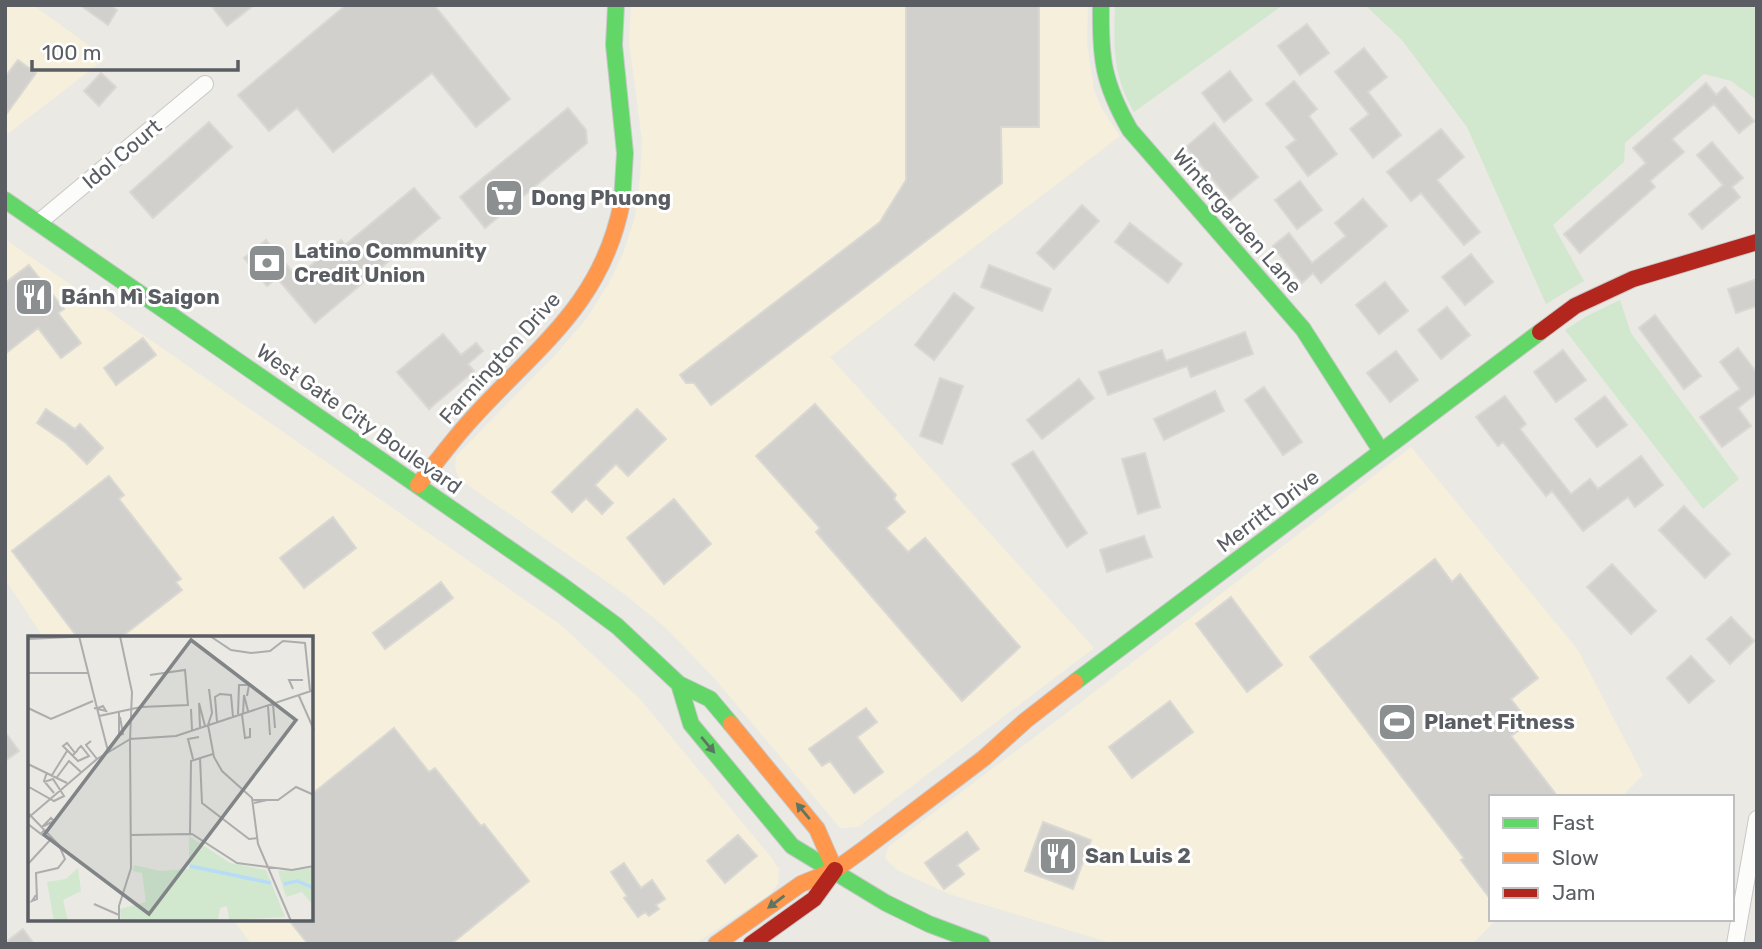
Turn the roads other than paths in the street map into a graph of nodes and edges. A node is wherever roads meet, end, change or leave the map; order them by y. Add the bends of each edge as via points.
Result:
1 (616, 5) edge
2 (1101, 5) edge
3 (205, 85) dead end
4 (5, 200) edge
5 (38, 223) junction
6 (1757, 242) edge
7 (1381, 451) junction
8 (418, 485) junction
9 (679, 684) junction
10 (1757, 819) edge
11 (835, 870) junction
12 (1750, 894) edge
13 (716, 944) edge
14 (751, 944) edge
15 (982, 944) edge
16 (1735, 944) edge

1 - 8 street, Farmington Drive via 614,45 625,153 622,204 603,264 571,315 469,422
2 - 7 street, Wintergarden Lane via 1103,79 1130,131 1303,330
3 - 5 street, Idol Court
4 - 5 street, West Gate City Boulevard
5 - 8 street, West Gate City Boulevard
6 - 7 street, Merritt Drive via 1633,279 1576,306
7 - 11 street, Merritt Drive
8 - 9 street, West Gate City Boulevard via 617,626
11 -> 9 street, West Gate City Boulevard via 817,829 710,699
9 -> 11 street via 691,724 792,846
10 - 12 street
11 -> 13 street, Merritt Drive via 801,884
11 - 14 street, Merritt Drive via 814,899
11 - 15 street via 886,903
12 - 16 street

